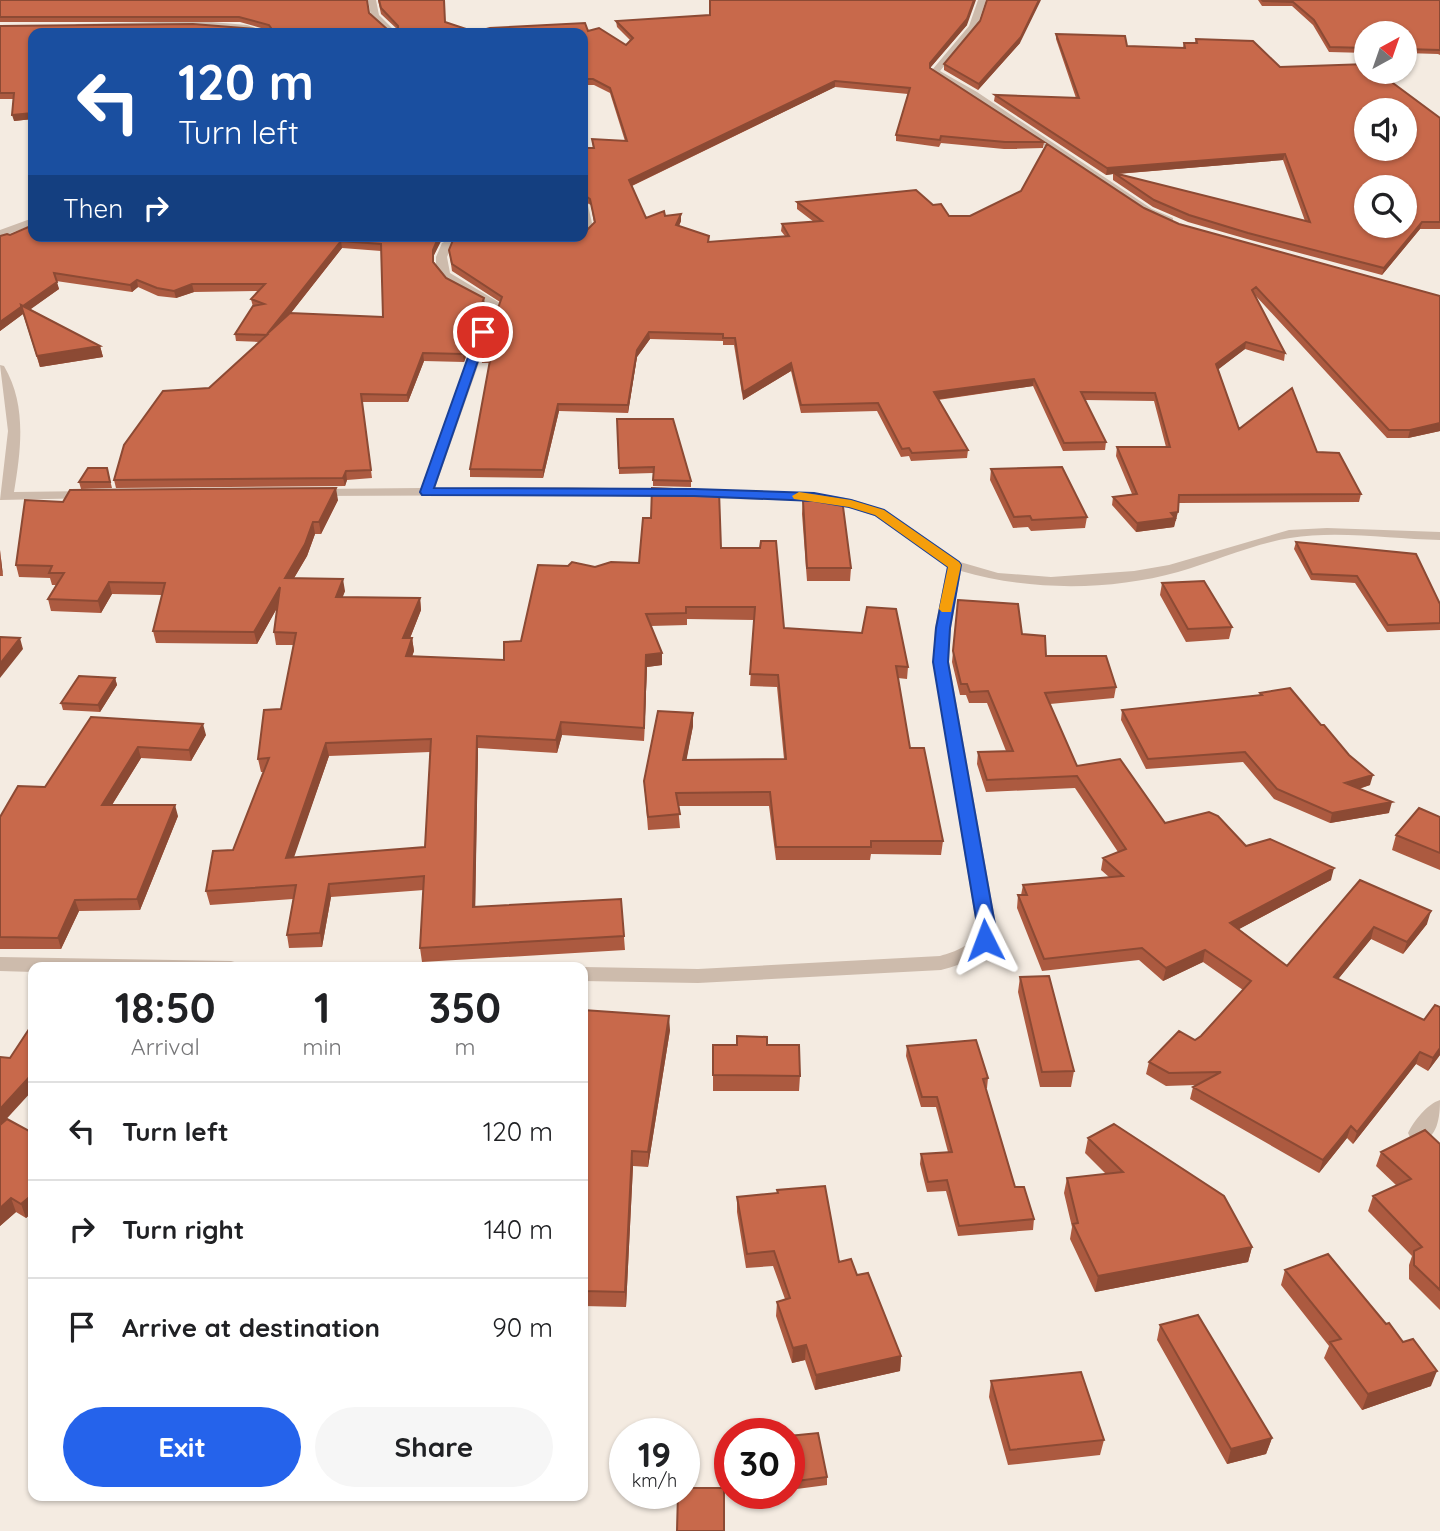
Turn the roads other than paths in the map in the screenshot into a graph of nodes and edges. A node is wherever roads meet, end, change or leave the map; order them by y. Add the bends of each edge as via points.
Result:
1 (372, 0) edge
2 (982, 0) edge
3 (66, 26) edge
4 (243, 28) edge
5 (388, 28) edge
6 (28, 222) edge
7 (1184, 226) edge
8 (0, 233) edge
9 (450, 242) edge
10 (0, 369) edge
11 (427, 492) junction
12 (301, 493) edge
13 (105, 495) edge
14 (4, 496) edge
15 (1440, 536) edge
16 (955, 565) junction
17 (0, 964) edge
18 (28, 964) edge
19 (588, 974) edge
20 (1440, 1108) edge
21 (1419, 1133) edge

1 - 5 street via 375,16
2 - 7 street via 973,26 936,72 1148,211
3 - 4 street
6 - 8 street
9 - 11 street via 439,258 441,272 494,303
10 - 14 street via 16,432
11 - 12 street
11 - 16 street via 814,497 880,513
13 - 14 street
15 - 16 street via 1289,534 1171,569 1094,580 998,577
16 - 19 street via 941,662 987,930 980,946 941,963 698,976
17 - 18 street
20 - 21 street

